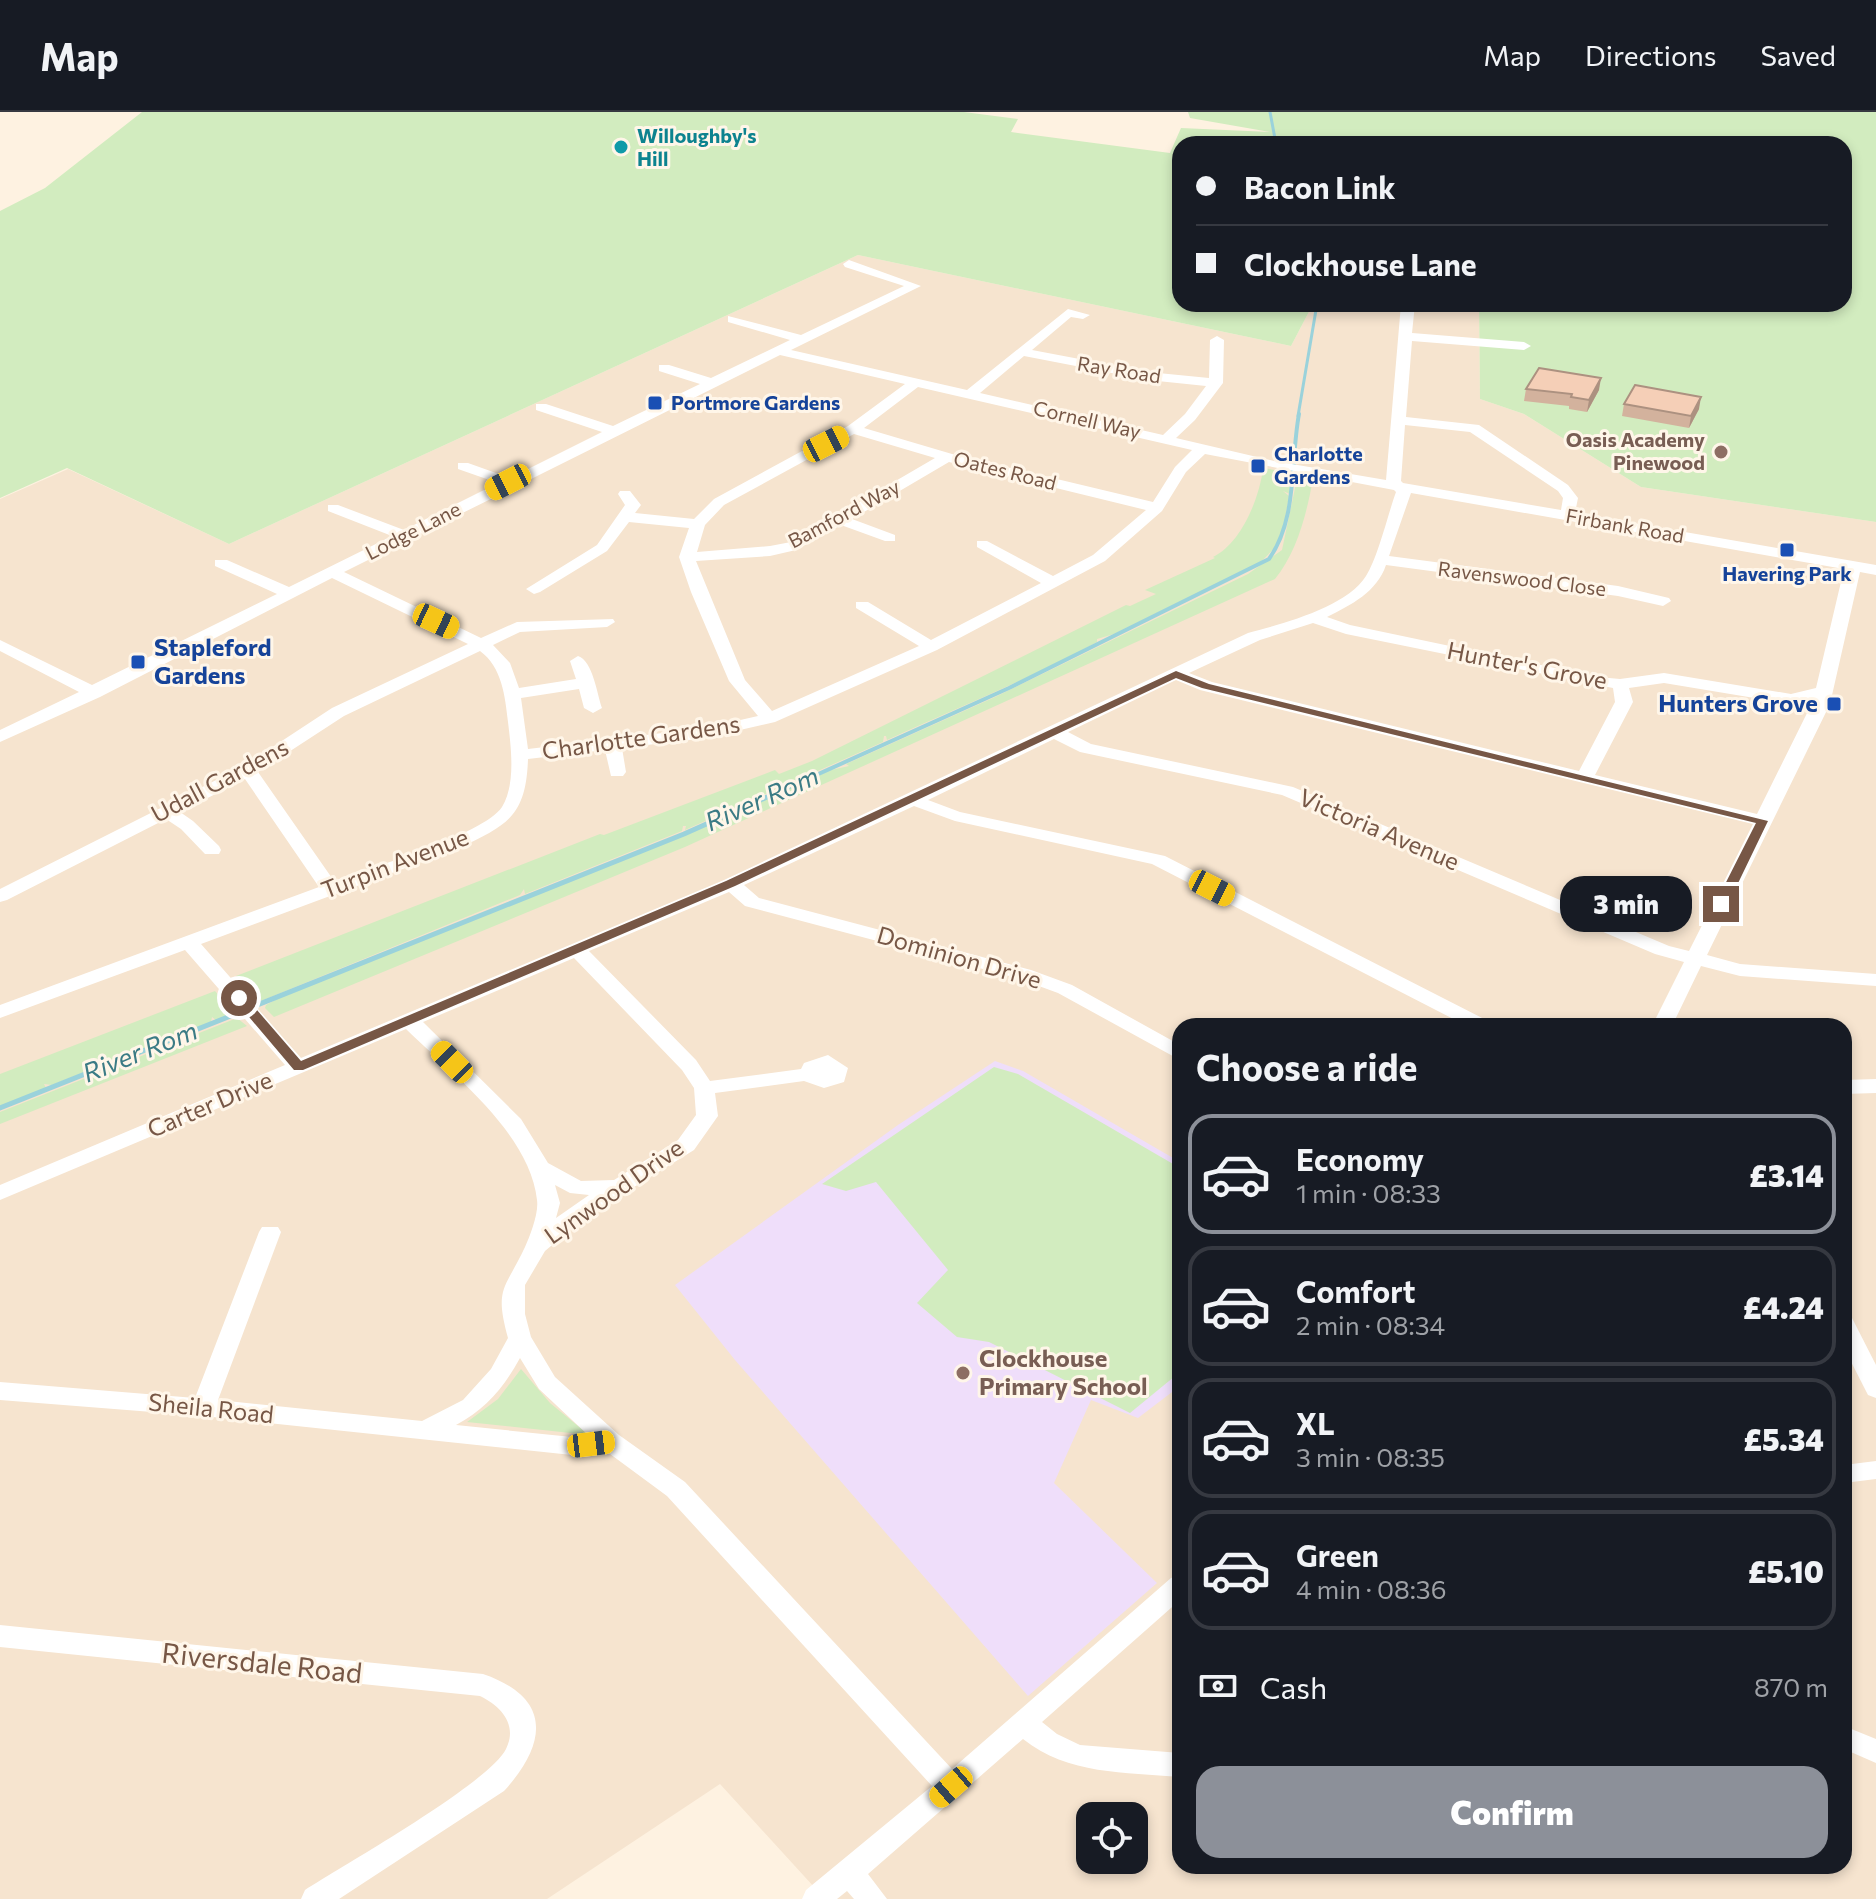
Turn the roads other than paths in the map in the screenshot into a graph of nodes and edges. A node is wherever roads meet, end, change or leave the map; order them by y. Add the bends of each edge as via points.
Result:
1 (849, 264) dead end
2 (1407, 312) edge
3 (1083, 315) dead end
4 (733, 319) dead end
5 (1404, 336) junction
6 (801, 339) junction
7 (1217, 340) dead end
8 (1524, 346) dead end
9 (778, 351) junction
10 (1023, 352) junction
11 (664, 368) dead end
12 (917, 382) junction
13 (711, 383) junction
14 (1216, 383) junction
15 (971, 394) junction
16 (541, 407) dead end
17 (1397, 420) junction
18 (853, 429) junction
19 (611, 430) junction
20 (1168, 438) junction
21 (1204, 447) junction
22 (947, 457) junction
23 (463, 466) dead end
24 (508, 482) junction
25 (1398, 486) junction
26 (625, 494) dead end
27 (333, 508) dead end
28 (1157, 508) junction
29 (1567, 516) junction
30 (626, 517) junction
31 (839, 519) junction
32 (698, 524) junction
33 (403, 535) junction
34 (890, 538) dead end
35 (982, 544) dead end
36 (687, 557) junction
37 (1381, 560) junction
38 (221, 563) dead end
39 (1853, 566) junction
40 (1876, 570) edge
41 (333, 573) junction
42 (1053, 583) junction
43 (534, 589) dead end
44 (291, 594) junction
45 (1663, 601) dead end
46 (862, 605) dead end
47 (1313, 618) junction
48 (607, 622) dead end
49 (0, 645) edge
50 (483, 645) junction
51 (931, 647) junction
52 (578, 661) dead end
53 (1176, 674) junction
54 (586, 683) junction
55 (1620, 684) junction
56 (1824, 691) junction
57 (94, 693) junction
58 (511, 694) junction
59 (1791, 699) junction
60 (593, 708) dead end
61 (1815, 716) junction
62 (769, 718) junction
63 (1055, 732) junction
64 (0, 737) edge
65 (613, 746) junction
66 (519, 755) junction
67 (248, 771) junction
68 (617, 772) dead end
69 (1585, 777) junction
70 (913, 800) junction
71 (165, 811) junction
72 (1762, 821) junction
73 (212, 850) dead end
74 (731, 884) junction
75 (330, 889) junction
76 (0, 896) edge
77 (190, 944) junction
78 (576, 949) junction
79 (1694, 959) junction
80 (1876, 980) edge
81 (0, 1012) edge
82 (1467, 1018) edge
83 (1666, 1018) edge
84 (410, 1021) junction
85 (1172, 1050) edge
86 (298, 1067) junction
87 (810, 1074) dead end
88 (1876, 1086) edge
89 (1852, 1087) edge
90 (704, 1088) junction
91 (540, 1168) junction
92 (618, 1187) junction
93 (0, 1193) edge
94 (270, 1232) dead end
95 (537, 1246) junction
96 (520, 1338) junction
97 (1852, 1340) edge
98 (1876, 1389) edge
99 (0, 1391) edge
100 (203, 1407) junction
101 (422, 1432) junction
102 (610, 1441) junction
103 (1876, 1470) edge
104 (1852, 1473) edge
105 (1172, 1592) edge
106 (0, 1636) edge
107 (1023, 1723) junction
108 (1852, 1740) edge
109 (1876, 1751) edge
110 (1172, 1764) edge
111 (951, 1787) junction
112 (847, 1872) junction
113 (315, 1899) edge
114 (816, 1899) edge
115 (873, 1899) edge

1 - 6 street, Lodge Lane via 915,286
2 - 5 street
3 - 10 street via 1068,313
4 - 6 street
5 - 8 street
5 - 17 street
6 - 9 street, Lodge Lane
7 - 14 street
9 - 12 street, Cornell Way
9 - 13 street, Lodge Lane
10 - 14 street, Ray Road
10 - 15 street
11 - 13 street
12 - 15 street, Cornell Way
12 - 18 street
13 - 19 street, Lodge Lane
14 - 20 street
15 - 20 street, Cornell Way
16 - 19 street
17 - 25 street via 1393,482
17 - 29 street via 1474,428 1563,488 1571,498
18 - 22 street, Oates Road
18 - 32 street via 719,502
19 - 24 street, Lodge Lane
20 - 21 street, Cornell Way
21 - 25 street, Cornell Way
21 - 28 street, Charlotte Gardens via 1180,470
22 - 28 street, Oates Road
22 - 31 street, Bamford Way
23 - 24 street
24 - 33 street, Lodge Lane
25 - 29 street, Firbank Road
25 - 37 street, Carter Drive via 1404,491
26 - 30 street via 633,505
27 - 33 street
28 - 42 street, Charlotte Gardens via 1099,558
29 - 39 street, Firbank Road
30 - 32 street
30 - 43 street via 602,548
31 - 34 street
31 - 36 street, Bamford Way via 796,545
32 - 36 street
33 - 41 street, Lodge Lane
35 - 42 street
36 - 62 street via 737,681
37 - 45 street, Ravenswood Close
37 - 47 street, Carter Drive via 1366,587
38 - 44 street
39 - 40 street, Firbank Road
39 - 56 street
41 - 44 street, Lodge Lane
41 - 50 street, Turpin Avenue
42 - 51 street, Charlotte Gardens
44 - 57 street, Lodge Lane
46 - 51 street
47 - 53 street, Carter Drive via 1254,636
47 - 55 street, Hunter's Grove
48 - 50 street, Udall Gardens via 517,627
49 - 57 street
50 - 58 street, Turpin Avenue via 502,662
50 - 67 street, Udall Gardens via 338,712
51 - 62 street, Charlotte Gardens
52 - 54 street
53 - 63 street, Carter Drive
53 - 69 street via 1206,686
54 - 58 street
54 - 60 street
55 - 59 street, Hunter's Grove via 1664,678
55 - 69 street via 1624,702
56 - 59 street
56 - 61 street
57 - 64 street, Lodge Lane
58 - 66 street, Turpin Avenue
59 - 61 street
61 - 72 street
62 - 65 street, Charlotte Gardens
63 - 70 street, Carter Drive
63 - 79 street, Victoria Avenue via 1086,748 1287,791
65 - 66 street, Charlotte Gardens
65 - 68 street
66 - 75 street, Turpin Avenue via 516,799 491,825
67 - 71 street, Udall Gardens
67 - 75 street
69 - 72 street
70 - 74 street, Carter Drive
70 - 82 street via 955,816 1158,860
71 - 73 street
71 - 76 street, Udall Gardens
72 - 79 street
74 - 78 street, Carter Drive
74 - 85 street, Dominion Drive via 752,902 1052,984
75 - 77 street, Turpin Avenue
77 - 81 street, Turpin Avenue
77 - 86 street
78 - 84 street, Carter Drive
78 - 90 street via 689,1065
79 - 80 street, Victoria Avenue via 1740,970
79 - 83 street
84 - 86 street, Carter Drive
84 - 91 street via 514,1124
86 - 93 street, Carter Drive
87 - 90 street
88 - 89 street
90 - 92 street, Lynwood Drive via 707,1116 686,1145
91 - 92 street via 578,1188
91 - 95 street via 549,1203
92 - 95 street, Lynwood Drive
94 - 100 street
95 - 96 street, Lynwood Drive via 514,1285 513,1314
96 - 101 street via 499,1375 471,1406
96 - 102 street, Lynwood Drive via 547,1383
97 - 98 street
99 - 100 street, Sheila Road
100 - 101 street, Sheila Road
101 - 102 street, Sheila Road via 572,1446
102 - 111 street, Lynwood Drive via 676,1489
103 - 104 street
105 - 107 street
106 - 113 street, Riversdale Road via 483,1685 517,1706 525,1727 517,1757 494,1783
107 - 110 street via 1077,1756
107 - 111 street
108 - 109 street
111 - 112 street
112 - 114 street
112 - 115 street

